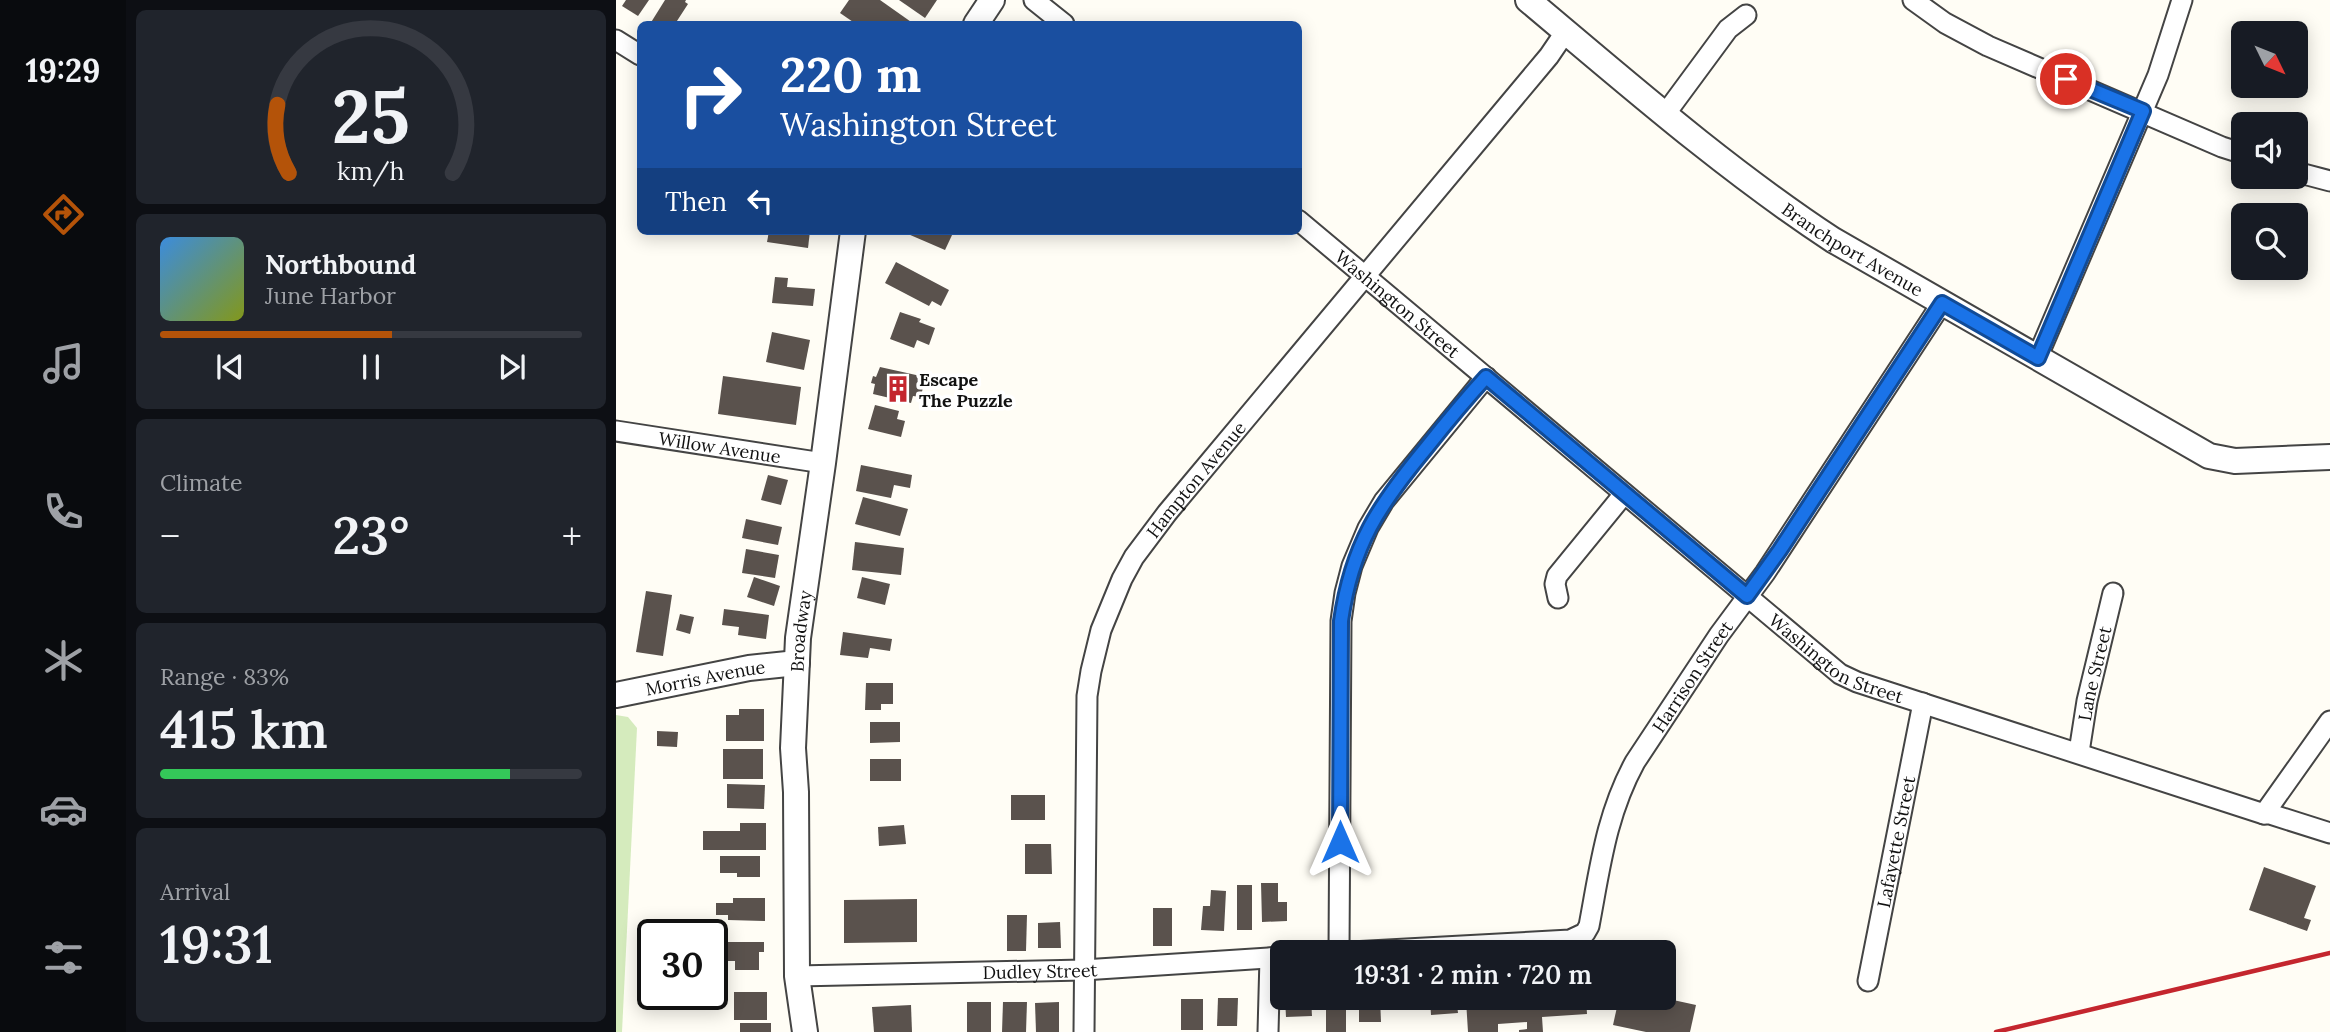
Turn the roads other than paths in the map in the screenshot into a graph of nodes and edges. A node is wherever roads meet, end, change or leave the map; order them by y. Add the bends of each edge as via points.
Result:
1 (992, 0) edge
2 (1034, 0) edge
3 (1528, 0) edge
4 (1913, 0) edge
5 (2182, 0) edge
6 (1746, 15) dead end
7 (978, 21) edge
8 (1060, 21) edge
9 (1566, 32) junction
10 (616, 40) edge
11 (637, 53) edge
12 (2143, 111) junction
13 (1666, 113) junction
14 (2231, 148) edge
15 (2308, 175) edge
16 (2330, 181) edge
17 (1302, 223) edge
18 (852, 235) edge
19 (1366, 277) junction
20 (1942, 303) junction
21 (2038, 358) junction
22 (1486, 377) junction
23 (616, 430) edge
24 (2330, 457) edge
25 (823, 463) junction
26 (1624, 494) junction
27 (2113, 593) dead end
28 (1747, 596) junction
29 (1558, 598) dead end
30 (797, 663) junction
31 (616, 695) edge
32 (1923, 703) junction
33 (2330, 721) edge
34 (2079, 752) junction
35 (2264, 814) junction
36 (2330, 833) edge
37 (1339, 940) edge
38 (1570, 940) edge
39 (1270, 957) edge
40 (1083, 970) junction
41 (797, 976) junction
42 (1868, 981) dead end
43 (1270, 1010) edge
44 (805, 1032) edge
45 (1084, 1032) edge
46 (1268, 1032) edge

1 - 7 street
2 - 8 street
3 - 9 street, Branchport Avenue
4 - 12 street via 1989,47
5 - 12 street
6 - 13 street via 1728,29
9 - 13 street, Branchport Avenue
9 - 19 street, Hampton Avenue
10 - 11 street
12 - 14 street
12 - 21 street
13 - 20 street, Branchport Avenue via 1789,211
15 - 16 street
17 - 19 street, Washington Street
18 - 25 street, Broadway
19 - 22 street, Washington Street
19 - 40 street, Hampton Avenue via 1167,513 1134,557 1110,604 1087,696
20 - 21 street, Branchport Avenue
20 - 28 street, Harrison Street
21 - 24 street, Branchport Avenue via 2209,456 2235,461
22 - 26 street, Washington Street
22 - 37 street via 1384,501 1352,566 1341,621
23 - 25 street, Willow Avenue
25 - 30 street, Broadway
26 - 28 street, Washington Street
26 - 29 street via 1557,576
27 - 34 street, Lane Street
28 - 32 street, Washington Street via 1840,674
28 - 38 street, Harrison Street via 1623,784 1607,828 1589,926
30 - 31 street, Morris Avenue
30 - 41 street, Broadway via 793,748
32 - 34 street, Washington Street
32 - 42 street, Lafayette Street
33 - 35 street
34 - 35 street, Washington Street
35 - 36 street, Washington Street
39 - 40 street, Dudley Street
40 - 41 street, Dudley Street
40 - 45 street, Hampton Avenue
41 - 44 street, Broadway
43 - 46 street

